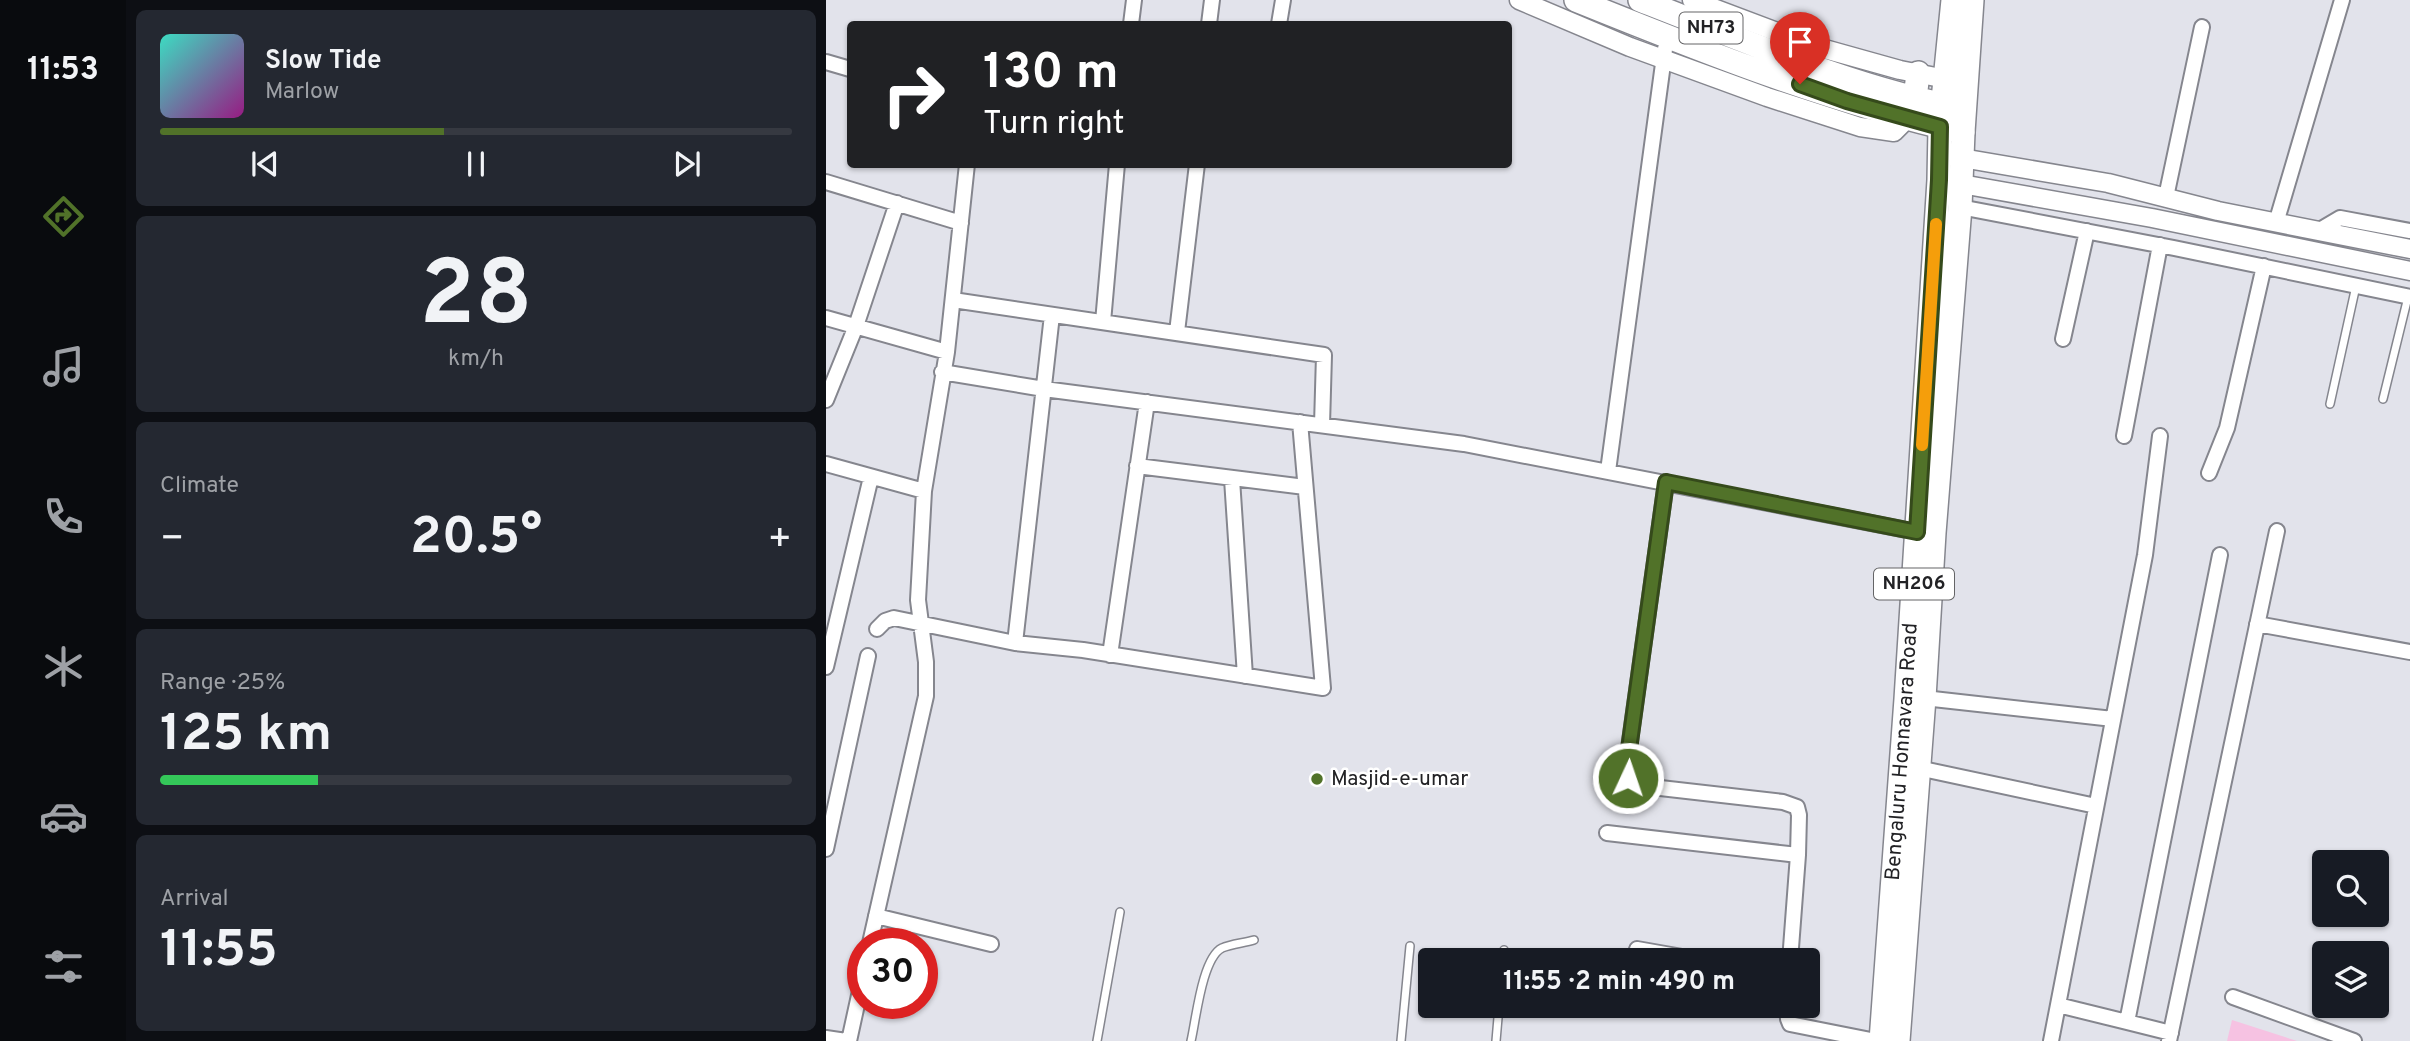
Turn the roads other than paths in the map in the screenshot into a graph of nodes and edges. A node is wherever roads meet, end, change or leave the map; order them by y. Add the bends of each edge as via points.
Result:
1 (1134, 0) edge
2 (1212, 0) edge
3 (1283, 0) edge
4 (1519, 0) edge
5 (1576, 0) edge
6 (1640, 0) edge
7 (1692, 0) edge
8 (1952, 0) edge
9 (1972, 0) edge
10 (2342, 0) edge
11 (1131, 21) edge
12 (1209, 21) edge
13 (1280, 21) edge
14 (2202, 27) dead end
15 (1747, 32) junction
16 (1668, 35) junction
17 (1663, 59) junction
18 (826, 62) edge
19 (847, 68) edge
20 (1919, 73) junction
21 (1946, 79) junction
22 (1911, 109) junction
23 (1949, 114) junction
24 (1963, 132) joint
25 (1950, 156) junction
26 (967, 168) edge
27 (1117, 168) edge
28 (1197, 168) edge
29 (826, 182) edge
30 (1953, 190) junction
31 (2166, 197) junction
32 (897, 203) junction
33 (961, 223) junction
34 (2276, 223) junction
35 (2087, 231) junction
36 (2318, 231) junction
37 (2410, 231) edge
38 (2160, 245) junction
39 (2410, 249) edge
40 (2264, 266) junction
41 (2410, 271) edge
42 (2356, 285) junction
43 (2409, 296) edge
44 (953, 300) junction
45 (1052, 315) junction
46 (826, 318) edge
47 (1103, 323) junction
48 (856, 326) junction
49 (1177, 332) junction
50 (2063, 339) dead end
51 (947, 352) junction
52 (942, 372) junction
53 (1044, 389) junction
54 (2383, 399) dead end
55 (826, 400) edge
56 (1147, 402) junction
57 (2330, 404) dead end
58 (1300, 422) junction
59 (1322, 425) junction
60 (2124, 436) dead end
61 (2161, 436) dead end
62 (826, 464) edge
63 (1137, 466) junction
64 (1608, 471) junction
65 (2208, 473) dead end
66 (871, 477) junction
67 (1232, 479) junction
68 (1666, 482) junction
69 (1305, 487) junction
70 (924, 491) junction
71 (2277, 531) dead end
72 (1917, 532) junction
73 (2220, 555) dead end
74 (2257, 624) junction
75 (922, 625) junction
76 (877, 629) dead end
77 (1016, 643) junction
78 (2410, 652) edge
79 (1110, 655) junction
80 (868, 656) dead end
81 (826, 667) edge
82 (1245, 676) junction
83 (1924, 698) junction
84 (2113, 719) junction
85 (1918, 768) junction
86 (2096, 806) junction
87 (1607, 833) dead end
88 (826, 849) edge
89 (1798, 855) junction
90 (1120, 912) dead end
91 (876, 916) junction
92 (873, 928) edge
93 (1254, 940) dead end
94 (991, 944) dead end
95 (1410, 946) dead end
96 (1791, 948) edge
97 (2233, 997) dead end
98 (2058, 1005) junction
99 (1498, 1018) edge
100 (1788, 1018) edge
101 (852, 1019) edge
102 (2127, 1022) junction
103 (2170, 1037) edge
104 (826, 1038) edge
105 (847, 1041) edge
106 (1097, 1041) edge
107 (1191, 1041) edge
108 (1401, 1041) edge
109 (1496, 1041) edge
110 (1879, 1041) edge
111 (1898, 1041) edge
112 (2051, 1041) edge
113 (2354, 1041) edge

1 - 11 street
2 - 12 street
3 - 13 street
4 - 17 street
5 - 16 main road, NH73
6 - 15 main road, NH73
7 - 15 street
8 - 21 main road
9 - 23 main road
10 - 34 street
14 - 31 street
15 - 20 street
15 - 22 main road, NH73
16 - 17 street
16 - 22 main road, NH73 via 1776,76
17 - 22 street via 1860,127 1894,132
17 - 64 street
18 - 19 street
20 - 21 street
20 - 22 main road
21 - 23 main road
22 - 23 main road, NH73
23 - 24 main road, NH73
23 - 25 main road, NH206
24 - 25 main road, NH206
25 - 30 main road, NH206
25 - 31 street
26 - 33 street
27 - 47 street
28 - 49 street
29 - 32 street
30 - 35 street
30 - 41 street via 2152,218
30 - 72 main road, Bengaluru Honnavara Road / NH206
30 - 83 main road, NH206
31 - 34 street
32 - 33 street
32 - 48 street
33 - 44 street
34 - 36 street
35 - 38 street
35 - 50 street
36 - 37 street via 2340,218
36 - 39 street
38 - 40 street
38 - 60 street
40 - 42 street
40 - 65 street via 2227,428
42 - 43 street
42 - 57 lane
43 - 54 lane
44 - 45 street
44 - 51 street
45 - 47 street
45 - 53 street
46 - 48 street
47 - 49 street
48 - 51 street
48 - 55 street
49 - 59 street via 1324,355
51 - 52 street
52 - 53 street
52 - 70 street
53 - 56 street
53 - 77 street
56 - 58 street
56 - 63 street
58 - 59 street
58 - 69 street
59 - 64 street via 1464,444
61 - 84 street via 2145,555
62 - 66 street
63 - 67 street
63 - 79 street
64 - 68 street
66 - 70 street
66 - 81 street
67 - 69 street
67 - 82 street
68 - 72 street
68 - 89 street via 1628,778 1634,785 1792,804 1799,815
69 - 82 street via 1323,688
70 - 75 street via 918,600
71 - 74 street
72 - 110 main road, Bengaluru Honnavara Road / NH206
73 - 102 street
74 - 78 street
74 - 103 street
75 - 76 street via 894,618
75 - 77 street
75 - 91 street via 926,696
77 - 79 street
79 - 82 street
80 - 88 street
83 - 84 street
83 - 85 main road, NH206
84 - 86 street
85 - 86 street
85 - 111 main road, NH206
86 - 98 street
87 - 89 street
89 - 96 street
90 - 106 lane
91 - 92 street
91 - 94 street
93 - 107 lane via 1220,949 1212,958
95 - 108 lane
97 - 113 street
98 - 102 street
98 - 112 street
99 - 109 lane
100 - 110 street via 1790,1024
101 - 105 street
102 - 103 street
104 - 105 street

